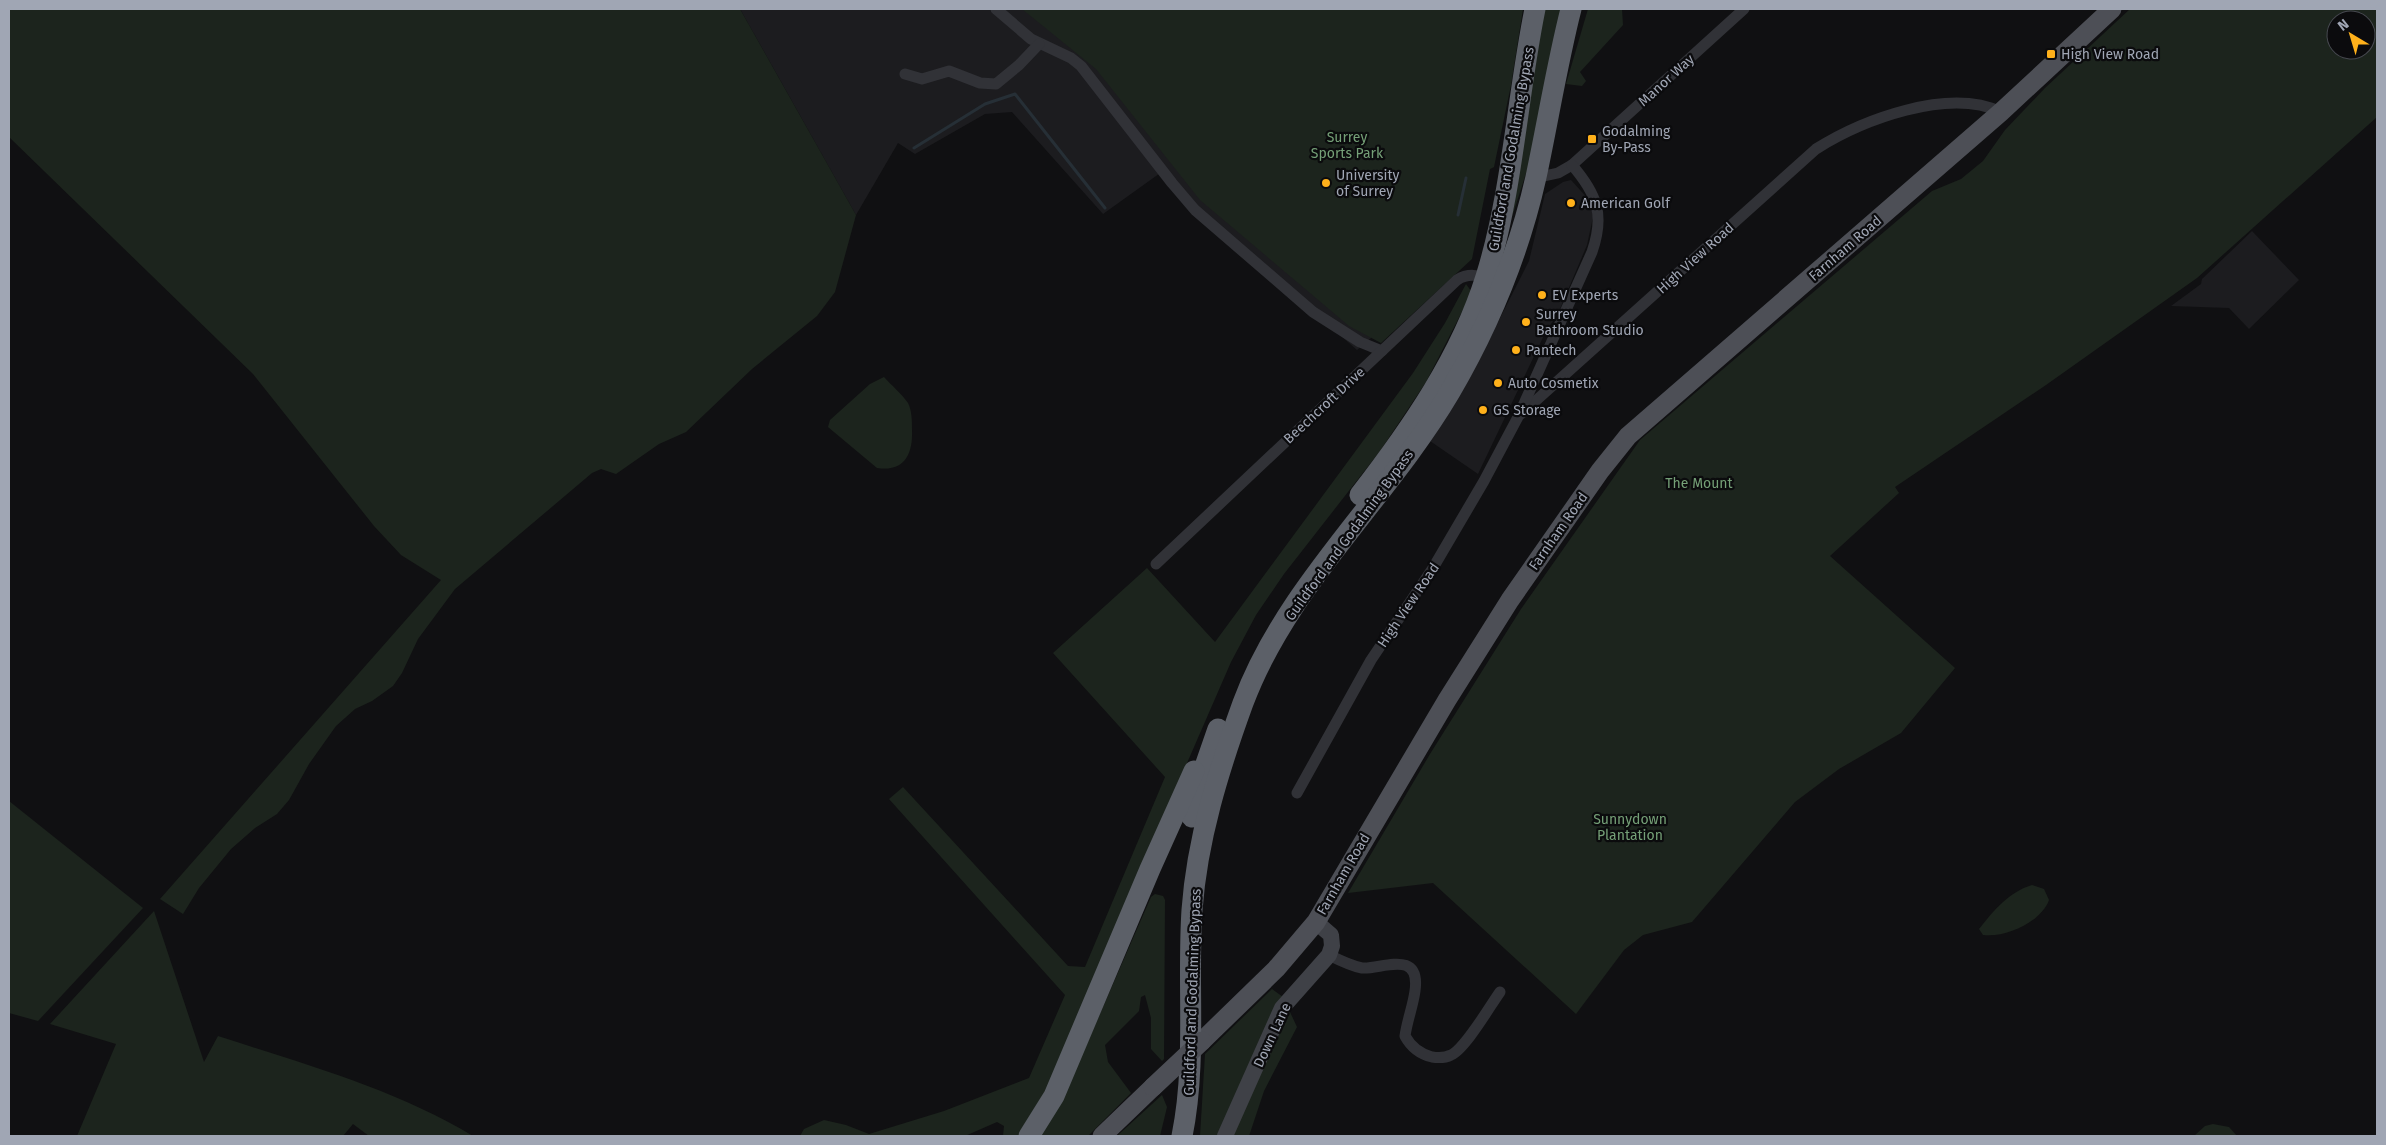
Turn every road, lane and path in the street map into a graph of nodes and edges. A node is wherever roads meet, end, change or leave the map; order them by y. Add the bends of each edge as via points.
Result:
1 (996, 9) edge
2 (1535, 9) edge
3 (1571, 9) edge
4 (1744, 9) edge
5 (2112, 9) edge
6 (1039, 44) junction
7 (905, 74) dead end
8 (2001, 112) junction
9 (1572, 165) junction
10 (1535, 178) junction
11 (1495, 280) junction
12 (1382, 350) junction
13 (1536, 375) junction
14 (1551, 387) junction
15 (1518, 417) junction
16 (1156, 564) dead end
17 (1226, 708) junction
18 (1297, 794) dead end
19 (1316, 922) junction
20 (1329, 955) junction
21 (1500, 992) dead end
22 (1191, 1080) junction
23 (1029, 1136) edge
24 (1102, 1136) edge
25 (1170, 1136) edge
26 (1182, 1136) edge
27 (1190, 1136) edge
28 (1225, 1136) edge

1 - 6 street
2 - 11 highway, Guildford and Godalming Bypass
3 - 10 highway, Guildford and Godalming Bypass
4 - 9 street, Manor Way
5 - 8 main road, Farnham Road
6 - 7 street via 996,84 980,83 949,71 922,79
6 - 12 street via 1081,66 1195,210 1313,312 1360,342
8 - 14 street, High View Road via 1978,104 1952,103 1879,119 1841,133 1816,149
8 - 19 main road, Farnham Road via 1628,436 1500,615
9 - 10 street, Manor Way via 1558,173
9 - 13 street, High View Road via 1595,198 1597,237
10 - 11 highway, Guildford and Godalming Bypass via 1522,229
11 - 12 street, Beechcroft Drive via 1471,275 1457,280
11 - 17 highway, Guildford and Godalming Bypass via 1435,387 1388,459 1285,594 1242,669
11 - 22 highway, Guildford and Godalming Bypass via 1478,341 1436,415 1300,599 1270,647 1245,699 1211,802 1195,887 1190,991
12 - 16 street, Beechcroft Drive
13 - 14 street via 1543,384
13 - 15 street, High View Road
14 - 15 street, High View Road
15 - 18 street, High View Road via 1459,526 1371,660
17 - 23 highway via 1179,802 1054,1096
17 - 25 highway, Guildford and Godalming Bypass via 1200,785 1181,884 1176,1082
19 - 20 street via 1331,935
19 - 24 main road, Farnham Road, bridge via 1276,969
20 - 21 street via 1363,968 1400,963 1410,969 1415,990 1405,1036 1411,1046 1427,1056 1450,1056 1460,1049
20 - 28 street, Down Lane via 1282,1008
22 - 26 highway, Guildford and Godalming Bypass
22 - 27 highway

